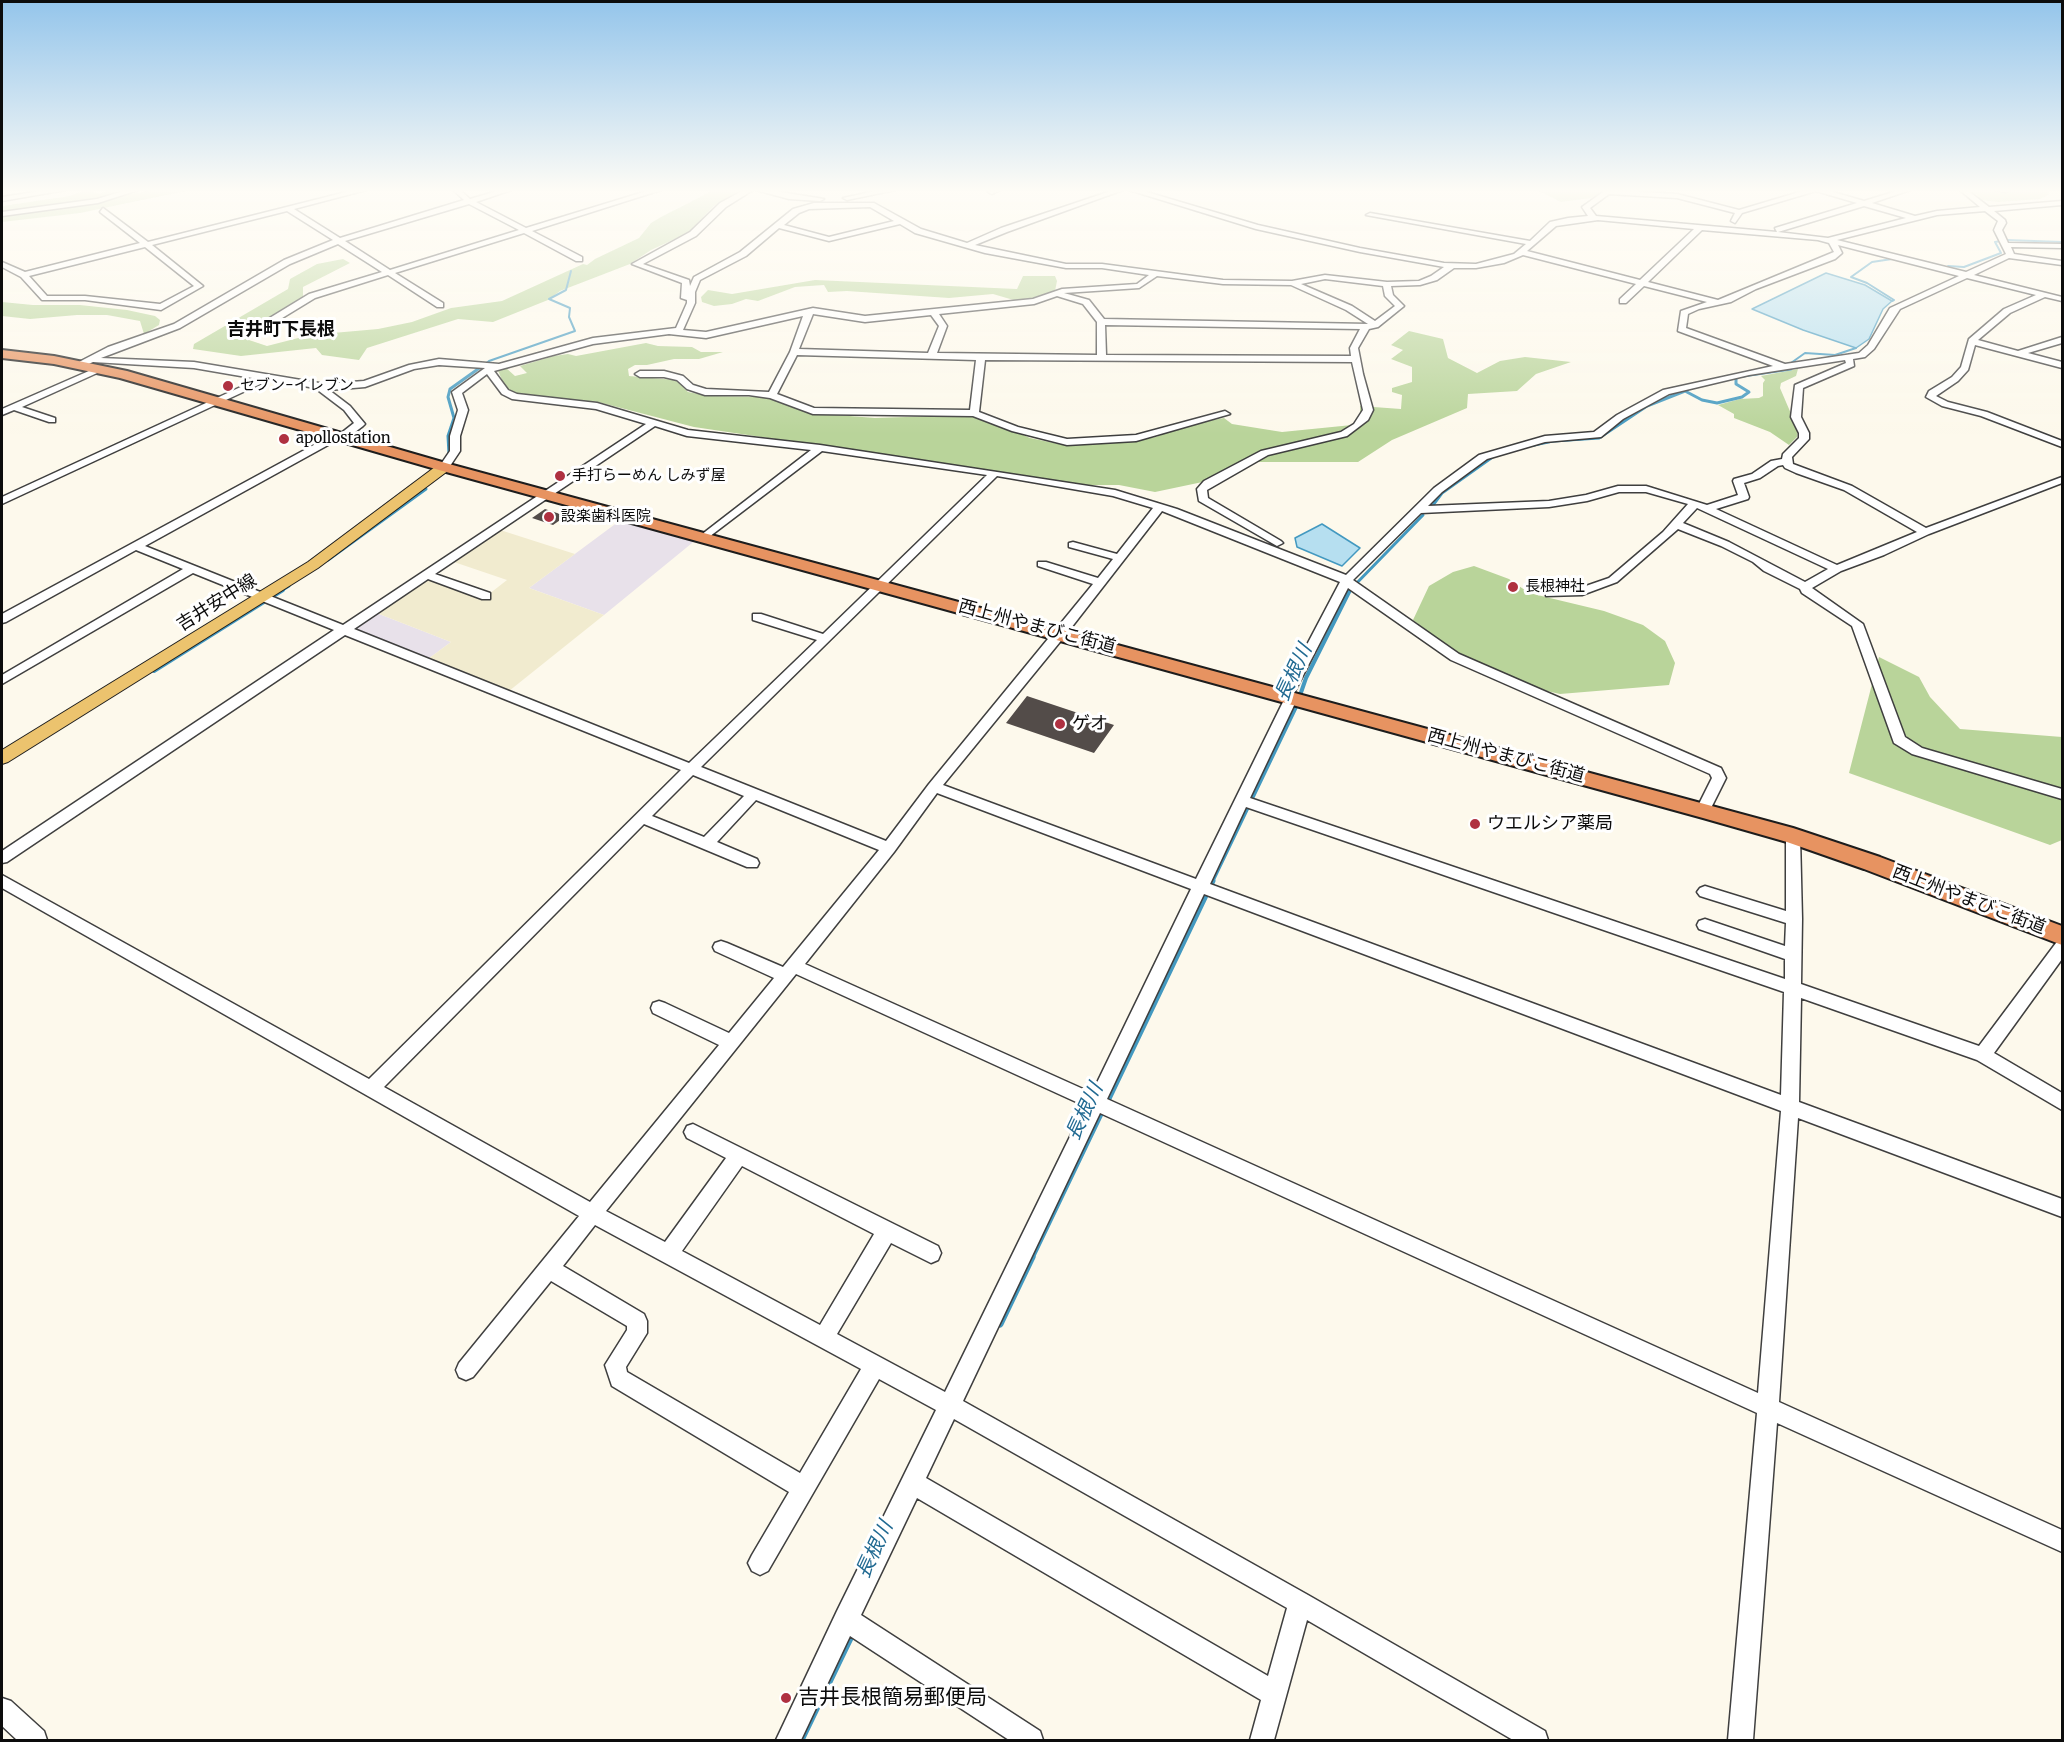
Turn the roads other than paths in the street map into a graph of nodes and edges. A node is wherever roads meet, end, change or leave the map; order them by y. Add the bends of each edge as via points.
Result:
1 (17, 271) edge
2 (39, 271) edge
3 (180, 271) edge
4 (271, 271) edge
5 (384, 271) edge
6 (392, 271) edge
7 (656, 271) edge
8 (712, 271) edge
9 (1151, 271) edge
10 (1443, 271) edge
11 (1599, 271) edge
12 (1654, 271) edge
13 (1792, 271) edge
14 (1954, 271) edge
15 (1977, 271) edge
16 (1157, 272) junction
17 (387, 273) junction
18 (24, 275) junction
19 (1969, 275) junction
20 (1643, 282) junction
21 (1292, 283) junction
22 (1387, 284) junction
23 (1057, 293) junction
24 (2046, 294) junction
25 (2062, 298) edge
26 (1623, 301) dead end
27 (1717, 302) junction
28 (692, 303) junction
29 (440, 305) dead end
30 (933, 311) junction
31 (809, 312) junction
32 (271, 321) dead end
33 (1101, 322) junction
34 (1371, 326) junction
35 (672, 332) junction
36 (2062, 340) edge
37 (1972, 341) junction
38 (794, 352) junction
39 (2, 354) edge
40 (2017, 354) junction
41 (931, 356) junction
42 (981, 357) junction
43 (1102, 358) junction
44 (1849, 358) junction
45 (1355, 359) junction
46 (93, 365) junction
47 (500, 366) junction
48 (1784, 366) junction
49 (2062, 366) edge
50 (488, 370) junction
51 (640, 374) dead end
52 (269, 377) junction
53 (318, 386) junction
54 (772, 395) junction
55 (218, 401) junction
56 (13, 407) junction
57 (2, 412) edge
58 (974, 413) junction
59 (1225, 414) dead end
60 (52, 420) dead end
61 (652, 424) junction
62 (340, 437) junction
63 (2062, 444) edge
64 (820, 448) junction
65 (1787, 461) junction
66 (444, 467) junction
67 (995, 473) junction
68 (2062, 480) edge
69 (549, 494) junction
70 (2, 501) edge
71 (1695, 503) junction
72 (1160, 507) junction
73 (1707, 508) junction
74 (1417, 510) junction
75 (1676, 524) junction
76 (1925, 532) junction
77 (705, 537) junction
78 (1073, 544) dead end
79 (135, 546) junction
80 (1289, 555) junction
81 (1120, 558) junction
82 (1042, 564) dead end
83 (192, 568) junction
84 (1837, 569) junction
85 (427, 575) junction
86 (1346, 581) junction
87 (1101, 583) junction
88 (879, 584) junction
89 (1806, 587) junction
90 (1550, 594) dead end
91 (486, 596) dead end
92 (263, 597) junction
93 (757, 616) dead end
94 (2, 619) edge
95 (345, 629) junction
96 (1060, 634) junction
97 (824, 638) junction
98 (2, 680) edge
99 (1289, 697) junction
100 (2, 758) edge
101 (692, 768) junction
102 (934, 787) junction
103 (755, 793) junction
104 (2062, 794) edge
105 (1244, 801) junction
106 (1703, 810) junction
107 (642, 817) junction
108 (1793, 836) junction
109 (706, 844) junction
110 (889, 848) junction
111 (2, 858) edge
112 (752, 863) dead end
113 (2, 881) edge
114 (1203, 886) junction
115 (1705, 892) dead end
116 (1794, 919) junction
117 (1705, 925) dead end
118 (2062, 936) edge
119 (721, 947) dead end
120 (2062, 947) edge
121 (1793, 955) junction
122 (788, 970) junction
123 (1792, 987) junction
124 (659, 1008) dead end
125 (730, 1042) junction
126 (1983, 1055) junction
127 (370, 1089) junction
128 (2062, 1102) edge
129 (1097, 1104) junction
130 (1790, 1105) junction
131 (693, 1132) dead end
132 (739, 1155) junction
133 (2062, 1208) edge
134 (591, 1213) junction
135 (887, 1231) junction
136 (931, 1253) dead end
137 (668, 1254) junction
138 (548, 1268) junction
139 (823, 1338) junction
140 (875, 1365) junction
141 (466, 1370) dead end
142 (951, 1406) junction
143 (1768, 1407) junction
144 (913, 1483) junction
145 (804, 1488) junction
146 (2062, 1541) edge
147 (760, 1563) dead end
148 (1300, 1603) junction
149 (845, 1619) junction
150 (1275, 1695) junction
151 (2, 1710) edge
152 (35, 1740) edge
153 (788, 1740) edge
154 (1031, 1740) edge
155 (1262, 1740) edge
156 (1536, 1740) edge
157 (1740, 1740) edge

1 - 18 street
2 - 18 street
3 - 18 street via 199,286 168,304 154,307 86,298 45,298
4 - 46 street via 177,326 111,349
5 - 17 street
6 - 17 street
7 - 28 street via 686,282 685,298
8 - 28 street via 698,279 691,292
9 - 16 street
10 - 22 street via 1428,281
11 - 20 street
12 - 20 street
13 - 27 street
14 - 19 street
15 - 19 street
16 - 21 street via 1223,282
16 - 23 street via 1139,286
17 - 29 street
17 - 32 street via 312,296
19 - 24 street
19 - 44 street via 1893,310 1871,348
20 - 26 street
20 - 27 street
21 - 22 street via 1325,277
21 - 34 street via 1349,308
22 - 34 street via 1389,296 1400,306
23 - 30 street via 1034,301
23 - 33 street via 1086,302
24 - 25 street
24 - 37 street via 2007,311
27 - 48 street via 1684,313 1681,328
28 - 35 street via 684,323
30 - 31 street via 865,320
30 - 41 street via 943,326
31 - 35 street via 706,335
31 - 38 street
33 - 34 street
33 - 43 street
34 - 45 street via 1354,348
35 - 47 street via 593,341
36 - 40 street
37 - 40 street
37 - 63 street via 1965,368 1931,397
38 - 41 street
38 - 54 street
39 - 46 highway, 西上州やまびこ街道
40 - 49 street
41 - 42 street
42 - 43 street
42 - 58 street
43 - 45 street
44 - 48 street
44 - 65 street via 1851,364 1798,387 1796,417 1804,439 1787,456
45 - 80 street via 1368,410 1357,426 1344,434 1265,453 1202,489 1203,499 1285,547
46 - 52 street via 166,363
46 - 55 highway, 西上州やまびこ街道
46 - 56 street
47 - 50 street
47 - 53 street via 439,363 412,367 365,384
48 - 74 street via 1666,392 1592,436 1545,439 1490,453
50 - 61 street via 505,393 515,397 597,406
50 - 66 street via 458,392 463,410 454,455
51 - 54 street via 680,378 705,392
52 - 53 street
52 - 55 street
53 - 62 street via 347,408 360,424
54 - 58 street via 813,411
55 - 62 highway, 西上州やまびこ街道
55 - 70 street
56 - 57 street
56 - 60 street
58 - 59 street via 1015,429 1067,442 1136,438
61 - 64 street via 705,436
61 - 69 street
62 - 66 highway, 西上州やまびこ街道
62 - 79 street
64 - 67 street
64 - 77 street
65 - 73 street via 1738,481 1744,497
65 - 76 street via 1800,471 1848,488
66 - 69 highway, 西上州やまびこ街道
66 - 92 main road, 吉井安中線
67 - 72 street via 1115,493
67 - 88 street
68 - 76 street
69 - 77 highway, 西上州やまびこ街道
69 - 85 street
71 - 73 street
71 - 74 street via 1631,488 1549,504
71 - 75 street
72 - 80 street
72 - 81 street
73 - 84 street
74 - 86 street
75 - 89 street via 1725,544
75 - 90 street via 1613,580 1582,591
76 - 84 street
77 - 88 highway, 西上州やまびこ街道
78 - 81 street
79 - 83 street
79 - 94 street
80 - 86 street
81 - 87 street
82 - 87 street
83 - 92 street
83 - 98 street
84 - 89 street
85 - 91 street
85 - 95 street
86 - 99 street
86 - 106 street via 1455,657 1716,771 1719,778
87 - 96 street
88 - 96 highway, 西上州やまびこ街道
88 - 97 street
89 - 104 street via 1809,594 1857,624 1899,740 1917,751
92 - 95 street
92 - 100 main road, 吉井安中線
93 - 97 street
95 - 101 street
95 - 111 street
96 - 99 highway, 西上州やまびこ街道
96 - 102 street
97 - 101 street
99 - 105 street
99 - 106 highway, 西上州やまびこ街道
101 - 103 street
101 - 107 street
102 - 110 street
102 - 114 street
103 - 109 street
103 - 110 street
105 - 114 street
105 - 123 street
106 - 108 highway, 西上州やまびこ街道
107 - 109 street
107 - 127 street
108 - 116 street
108 - 118 highway, 西上州やまびこ街道
109 - 112 street
110 - 122 street
113 - 127 street
114 - 129 street
114 - 130 street
115 - 116 street
116 - 121 street
117 - 121 street
119 - 122 street
120 - 126 street
121 - 123 street
122 - 125 street
122 - 129 street
123 - 126 street
123 - 130 street
124 - 125 street
125 - 134 street
126 - 128 street
127 - 134 street
129 - 142 street
129 - 143 street
130 - 133 street
130 - 143 street
131 - 132 street
132 - 135 street
132 - 137 street
134 - 137 street
134 - 138 street
135 - 136 street
135 - 139 street
137 - 139 street
138 - 141 street
138 - 145 street via 637,1322 637,1333 615,1365 619,1378
139 - 140 street
140 - 142 street
140 - 145 street
142 - 144 street
142 - 148 street
143 - 146 street
143 - 157 street
144 - 149 street
144 - 150 street
145 - 147 street
148 - 150 street
148 - 156 street
149 - 153 street
149 - 154 street
150 - 155 street
151 - 152 street

